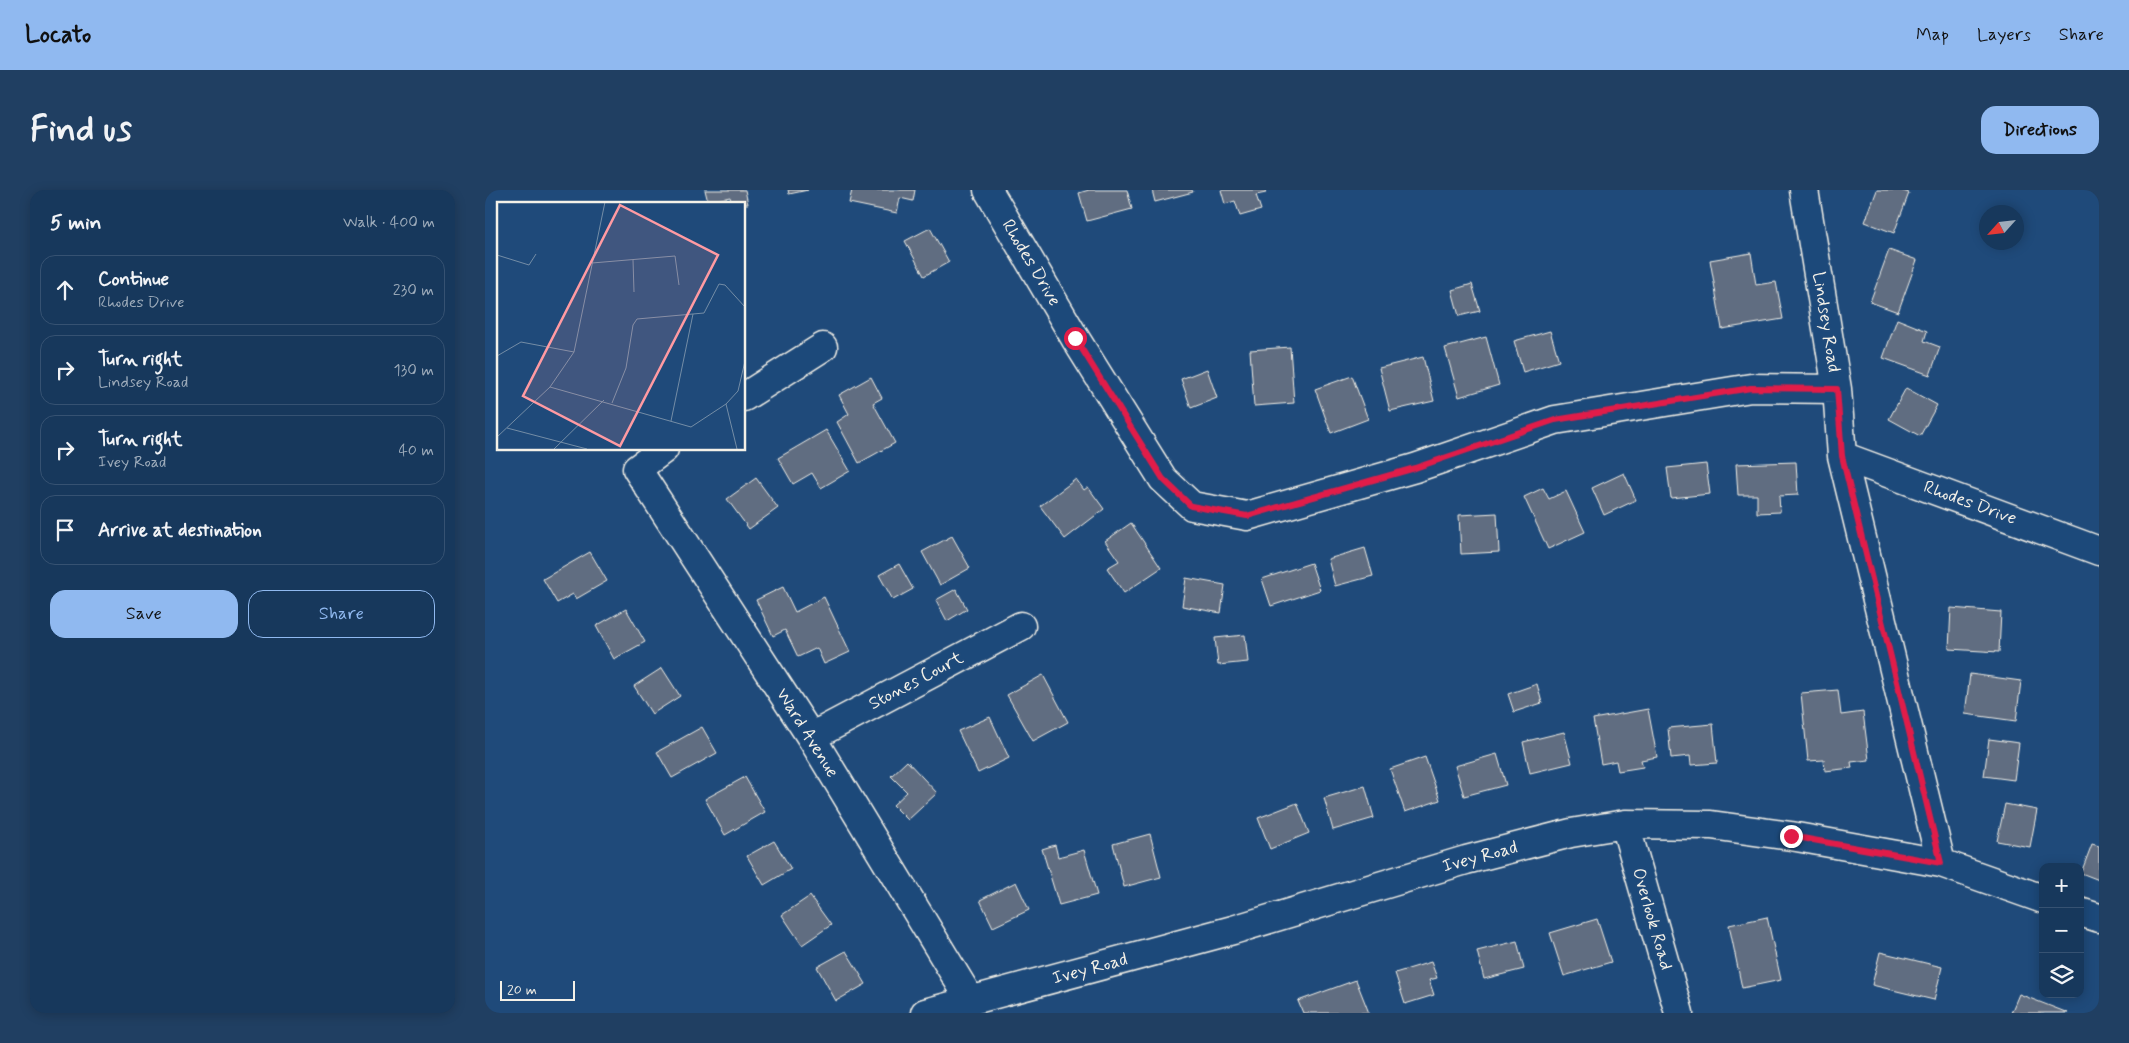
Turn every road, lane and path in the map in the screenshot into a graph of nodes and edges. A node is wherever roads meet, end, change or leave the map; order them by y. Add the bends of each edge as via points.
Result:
1 (988, 190) edge
2 (1804, 190) edge
3 (823, 347) dead end
4 (1837, 389) junction
5 (745, 395) edge
6 (663, 450) edge
7 (1842, 456) junction
8 (2099, 551) edge
9 (1021, 626) dead end
10 (811, 737) junction
11 (1625, 824) junction
12 (1941, 863) junction
13 (2039, 898) edge
14 (2084, 913) edge
15 (2099, 918) edge
16 (971, 1001) junction
17 (925, 1013) edge
18 (1679, 1013) edge

1 - 4 street, Rhodes Drive via 1163,479 1191,506 1247,516 1415,468 1555,420 1751,388
2 - 4 street, Lindsey Road
3 - 5 street
4 - 7 street, Lindsey Road
6 - 10 street, Ward Avenue via 637,469
7 - 8 street, Rhodes Drive
7 - 12 street, Lindsey Road
9 - 10 street, Stones Court
10 - 16 street, Ward Avenue
11 - 12 street, Ivey Road via 1711,825
11 - 16 street, Ivey Road via 1571,833 1466,860 1233,930
11 - 18 street, Overlook Road
12 - 13 street, Ivey Road
14 - 15 street
16 - 17 street, Ivey Road

